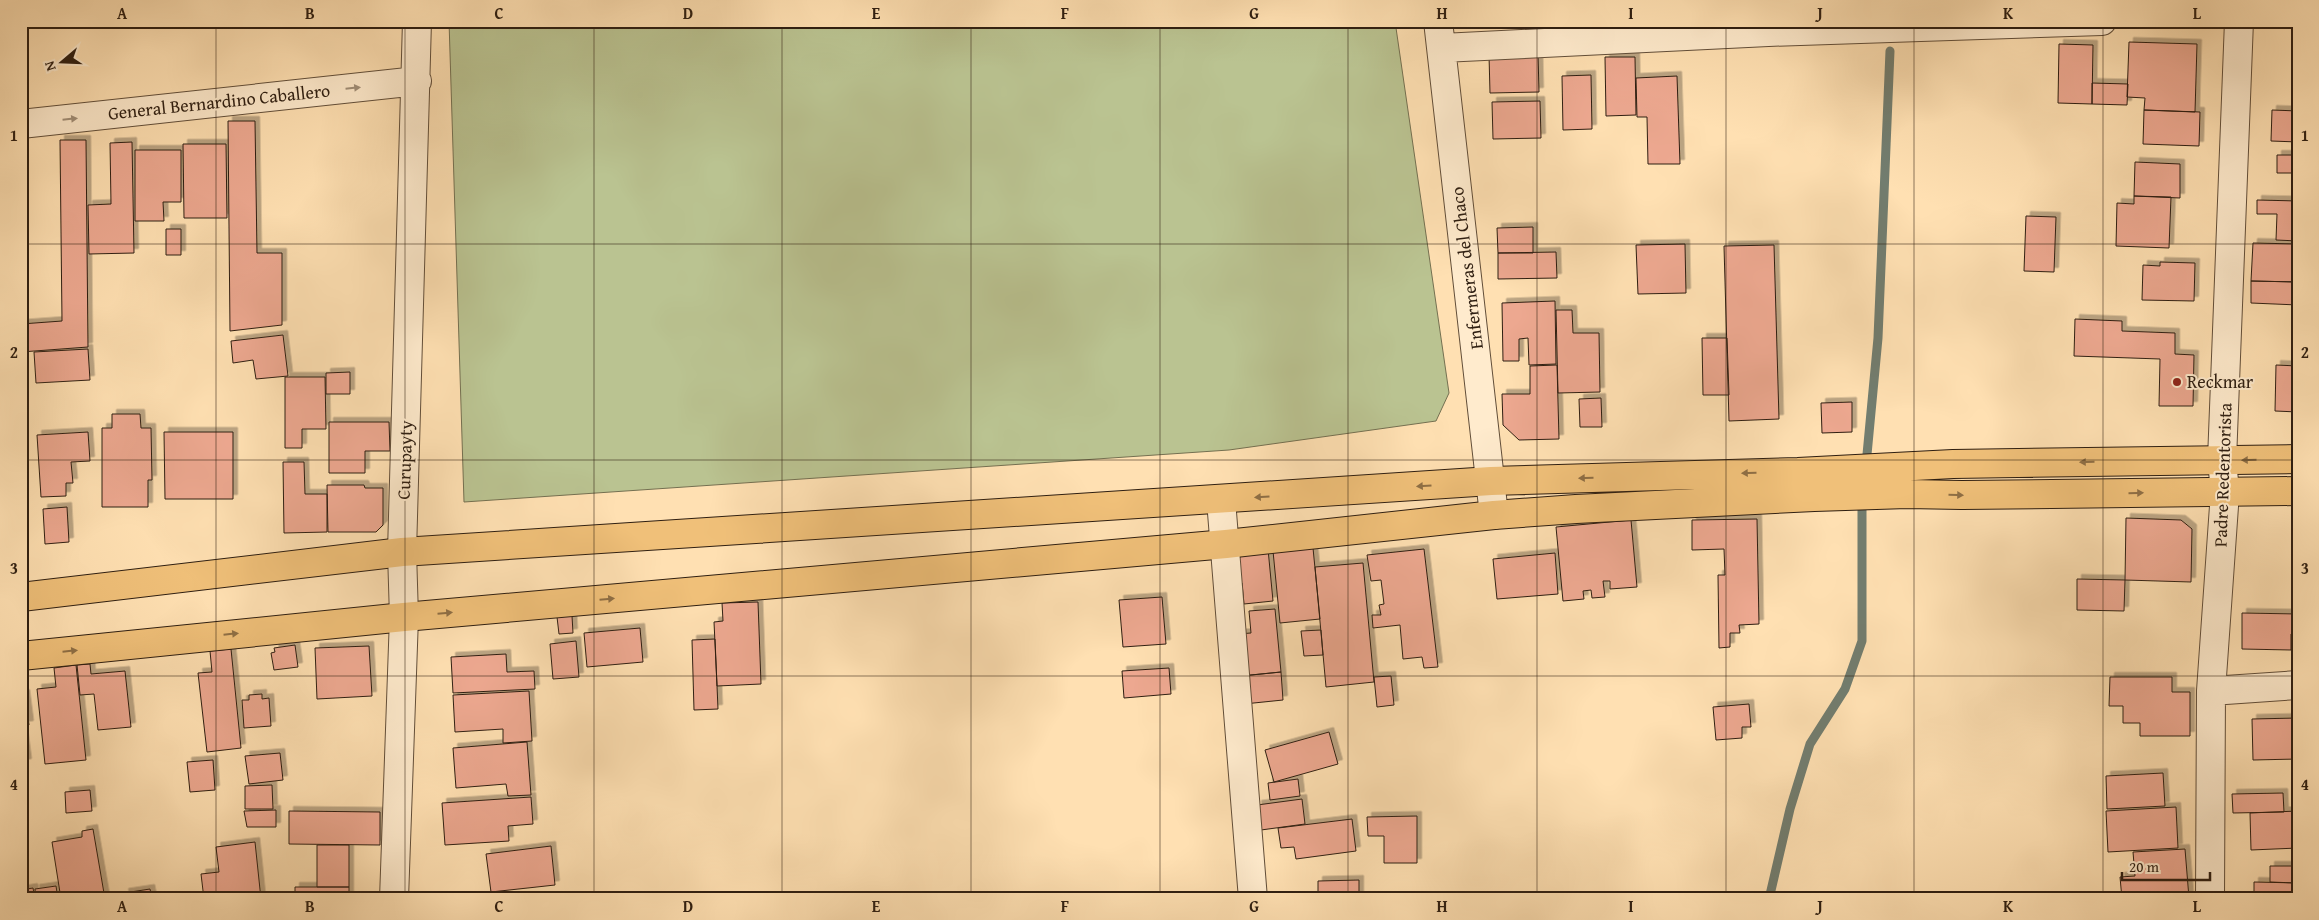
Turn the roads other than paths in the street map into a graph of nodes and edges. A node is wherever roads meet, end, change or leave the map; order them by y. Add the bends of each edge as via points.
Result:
1 (417, 21) edge
2 (1438, 21) edge
3 (2102, 21) edge
4 (2239, 21) edge
5 (1442, 48) junction
6 (417, 81) junction
7 (21, 124) edge
8 (2298, 459) edge
9 (2222, 460) junction
10 (1491, 481) junction
11 (2298, 491) edge
12 (2225, 492) junction
13 (1221, 500) junction
14 (1494, 515) junction
15 (1226, 544) junction
16 (402, 552) junction
17 (21, 597) edge
18 (404, 617) junction
19 (21, 656) edge
20 (2298, 685) edge
21 (2211, 691) junction
22 (394, 899) edge
23 (1253, 899) edge
24 (2210, 899) edge

1 - 6 street, Curupayty
2 - 5 street, Enfermeras del Chaco
3 - 5 street via 1768,32
4 - 9 street, Padre Redentorista
5 - 10 street, Enfermeras del Chaco
7 -> 6 street, General Bernardino Caballero
6 - 16 street, Curupayty
8 -> 9 main road
9 -> 10 main road
9 - 12 street, Padre Redentorista
10 -> 13 main road
10 - 14 street, Enfermeras del Chaco
11 - 12 main road
14 -> 12 main road via 1907,494
12 - 21 street, Padre Redentorista
13 - 15 street
13 - 16 main road
14 - 15 main road
18 -> 15 main road
15 - 23 street
16 - 17 main road
16 - 18 street, Curupayty
19 -> 18 main road
18 - 22 street, Curupayty
20 - 21 street
21 - 24 street, Padre Redentorista

